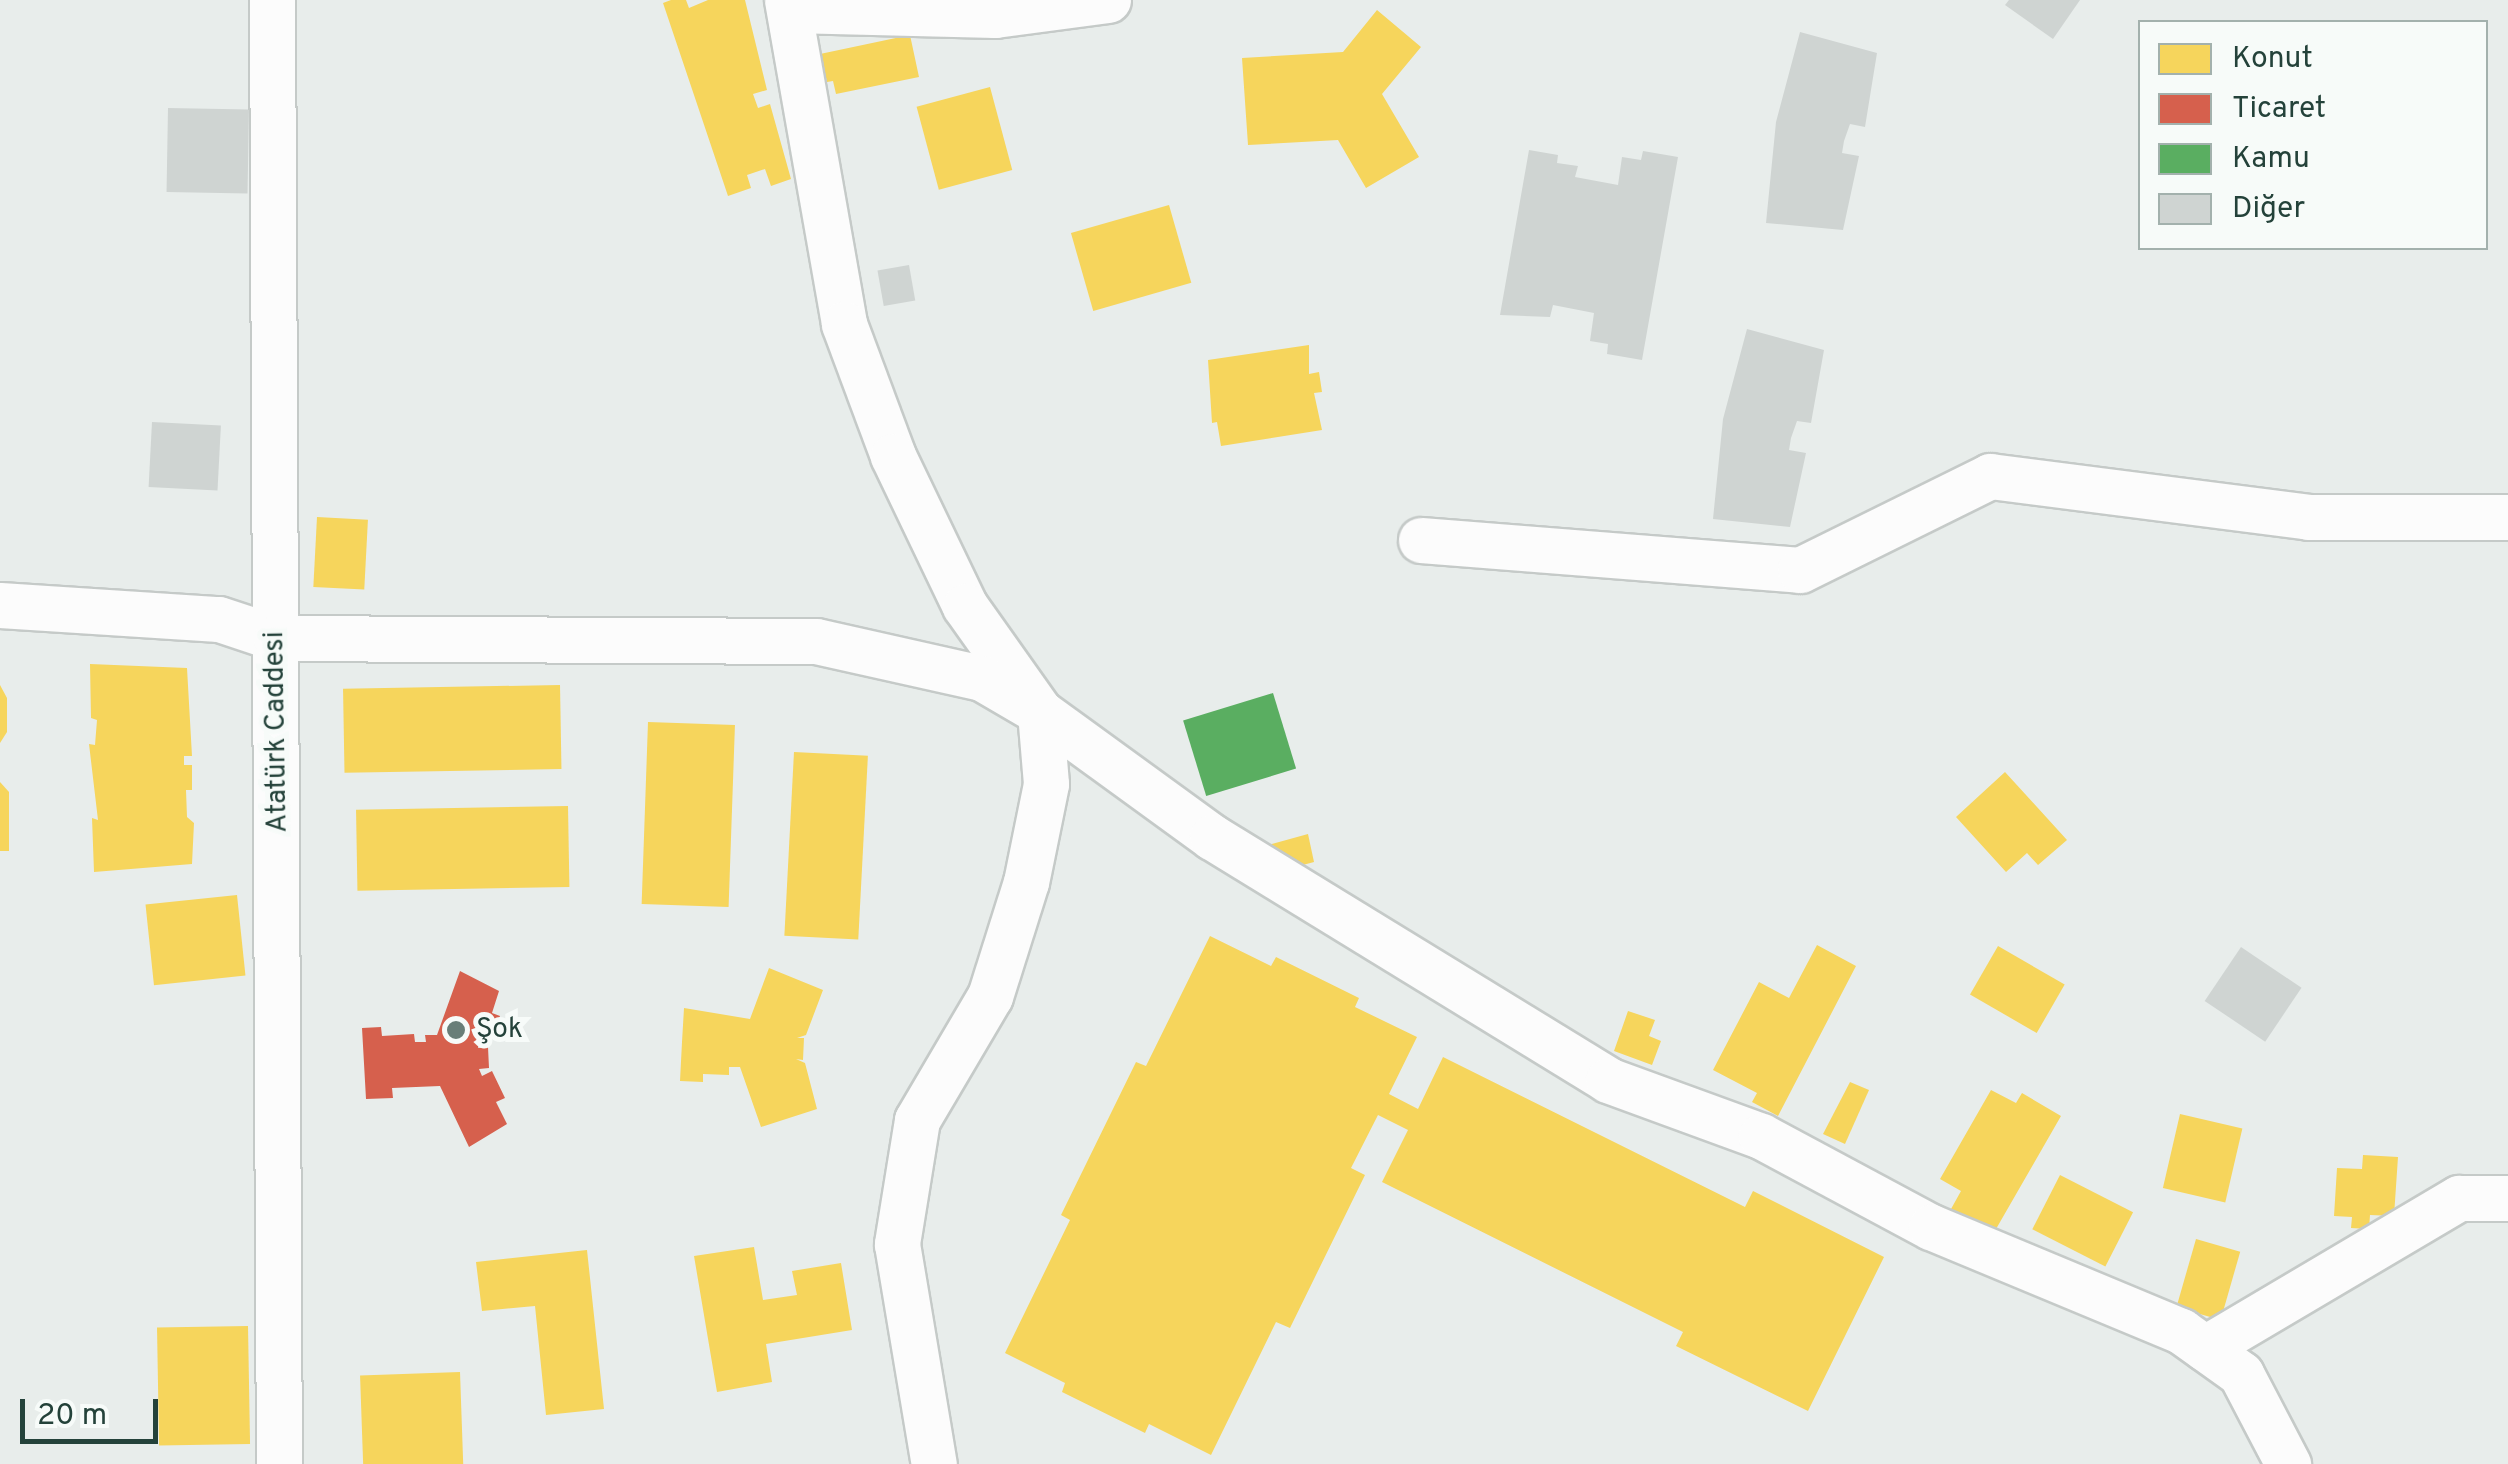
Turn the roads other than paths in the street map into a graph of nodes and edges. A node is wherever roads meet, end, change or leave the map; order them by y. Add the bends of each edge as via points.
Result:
1 (272, 0) edge
2 (1108, 0) edge
3 (789, 5) edge
4 (2508, 517) edge
5 (1421, 540) dead end
6 (0, 605) edge
7 (276, 638) junction
8 (1040, 712) junction
9 (2508, 1198) edge
10 (2204, 1348) junction
11 (279, 1464) edge
12 (934, 1464) edge
13 (2288, 1464) edge

1 - 7 street, Atatürk Caddesi
2 - 3 street via 995,15
3 - 8 street via 844,324 893,456 965,606
4 - 5 street via 2308,517 1990,476 1800,570
6 - 7 street via 219,619
7 - 8 street via 816,641 982,678
7 - 11 street, Atatürk Caddesi
8 - 10 street via 1212,837 1608,1080 1762,1136 1932,1227 2181,1331
8 - 12 street via 1046,784 1026,882 990,996 916,1120 898,1244
9 - 10 street via 2459,1198
10 - 13 street via 2242,1374

